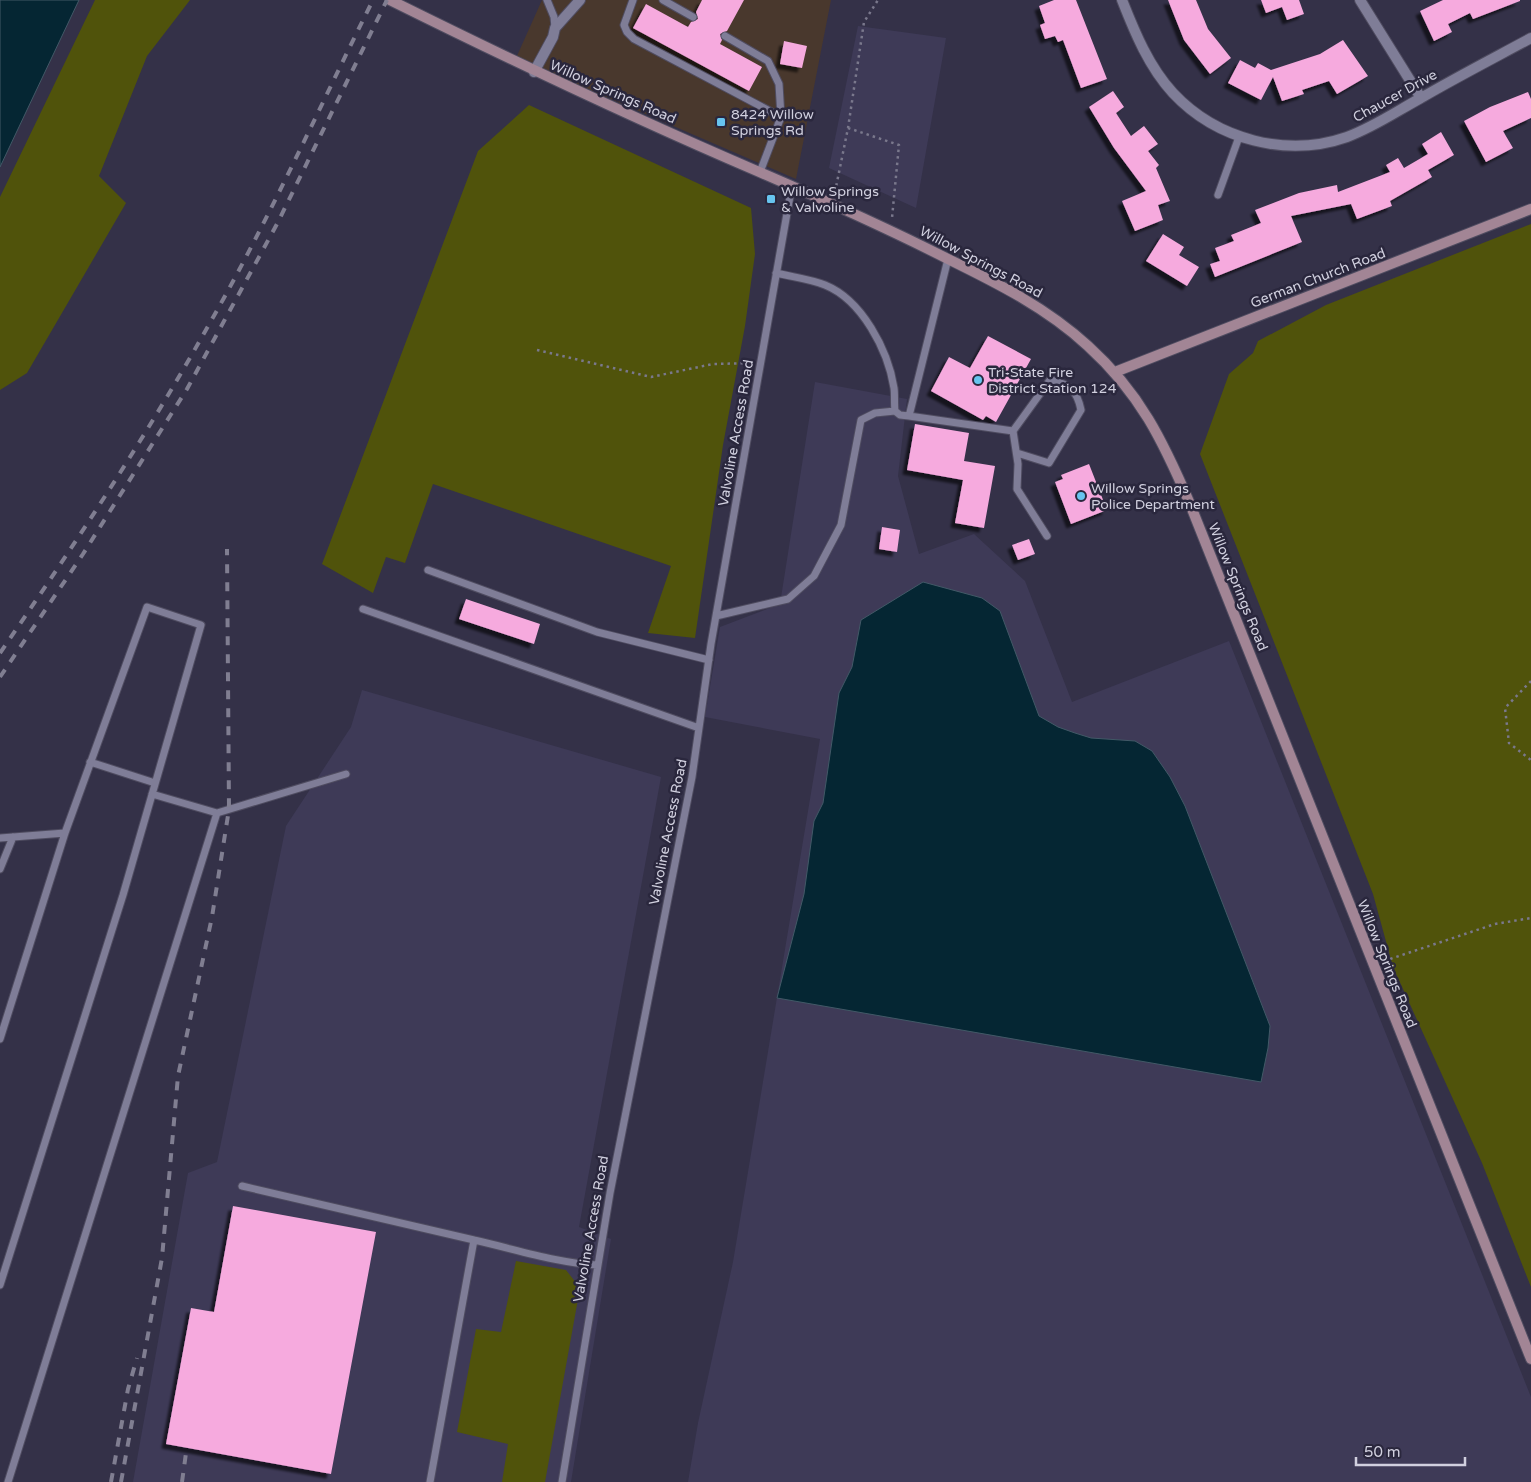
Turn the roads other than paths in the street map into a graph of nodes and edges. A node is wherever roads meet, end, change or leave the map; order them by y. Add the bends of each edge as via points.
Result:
1 (390, 0) edge
2 (548, 0) edge
3 (580, 0) edge
4 (634, 0) edge
5 (662, 0) edge
6 (1122, 0) edge
7 (1360, 0) edge
8 (693, 17) dead end
9 (555, 28) junction
10 (725, 36) dead end
11 (1531, 38) edge
12 (534, 72) junction
13 (1421, 98) junction
14 (781, 117) junction
15 (1239, 137) junction
16 (760, 172) junction
17 (792, 185) junction
18 (1218, 195) dead end
19 (1531, 209) edge
20 (948, 259) junction
21 (776, 273) junction
22 (1115, 372) junction
23 (895, 411) junction
24 (909, 416) junction
25 (1014, 431) junction
26 (1017, 453) junction
27 (1047, 536) dead end
28 (428, 570) dead end
29 (362, 609) dead end
30 (716, 616) junction
31 (709, 660) junction
32 (699, 728) junction
33 (90, 762) junction
34 (346, 774) dead end
35 (155, 783) junction
36 (152, 794) junction
37 (218, 812) junction
38 (65, 833) junction
39 (13, 837) junction
40 (0, 838) edge
41 (0, 869) edge
42 (0, 1039) edge
43 (242, 1186) dead end
44 (474, 1240) junction
45 (598, 1265) junction
46 (0, 1285) edge
47 (1531, 1359) edge
48 (8, 1482) edge
49 (430, 1482) edge
50 (562, 1482) edge

1 - 12 main road, Willow Springs Road
2 - 9 lane
3 - 9 street
4 - 14 lane via 624,25 634,39
5 - 8 lane
6 - 15 street, Chaucer Drive via 1147,56 1174,94 1222,129
7 - 13 street
9 - 12 street via 553,38
10 - 14 lane via 768,61 779,84
11 - 13 street, Chaucer Drive
12 - 16 main road, Willow Springs Road
13 - 15 street, Chaucer Drive via 1366,129 1321,143 1268,144
14 - 16 lane
15 - 18 lane
16 - 17 main road, Willow Springs Road
17 - 20 main road, Willow Springs Road
17 - 21 lane, Valvoline Access Road
19 - 22 main road, German Church Road
20 - 22 main road, Willow Springs Road via 1044,311
20 - 24 lane
21 - 23 lane via 826,285 857,308 880,345 894,388
21 - 30 lane, Valvoline Access Road
22 - 47 main road, Willow Springs Road via 1150,418 1171,460
23 - 24 lane
23 - 30 lane via 875,413 861,420 841,525 814,576 788,599
24 - 25 lane
25 - 26 lane
25 - 26 lane via 1050,380 1066,384 1078,397 1081,410 1049,463
26 - 27 lane via 1017,489
28 - 31 lane via 597,632
29 - 32 lane
30 - 31 lane, Valvoline Access Road
31 - 32 lane, Valvoline Access Road
32 - 45 lane, Valvoline Access Road
33 - 35 lane
33 - 35 lane via 147,607 201,625
33 - 38 lane
34 - 37 lane
35 - 36 lane
36 - 37 lane
36 - 46 lane
37 - 48 lane
38 - 39 lane
38 - 42 lane
39 - 40 lane
39 - 41 lane
43 - 44 lane
44 - 45 lane via 569,1264
44 - 49 lane
45 - 50 lane, Valvoline Access Road

